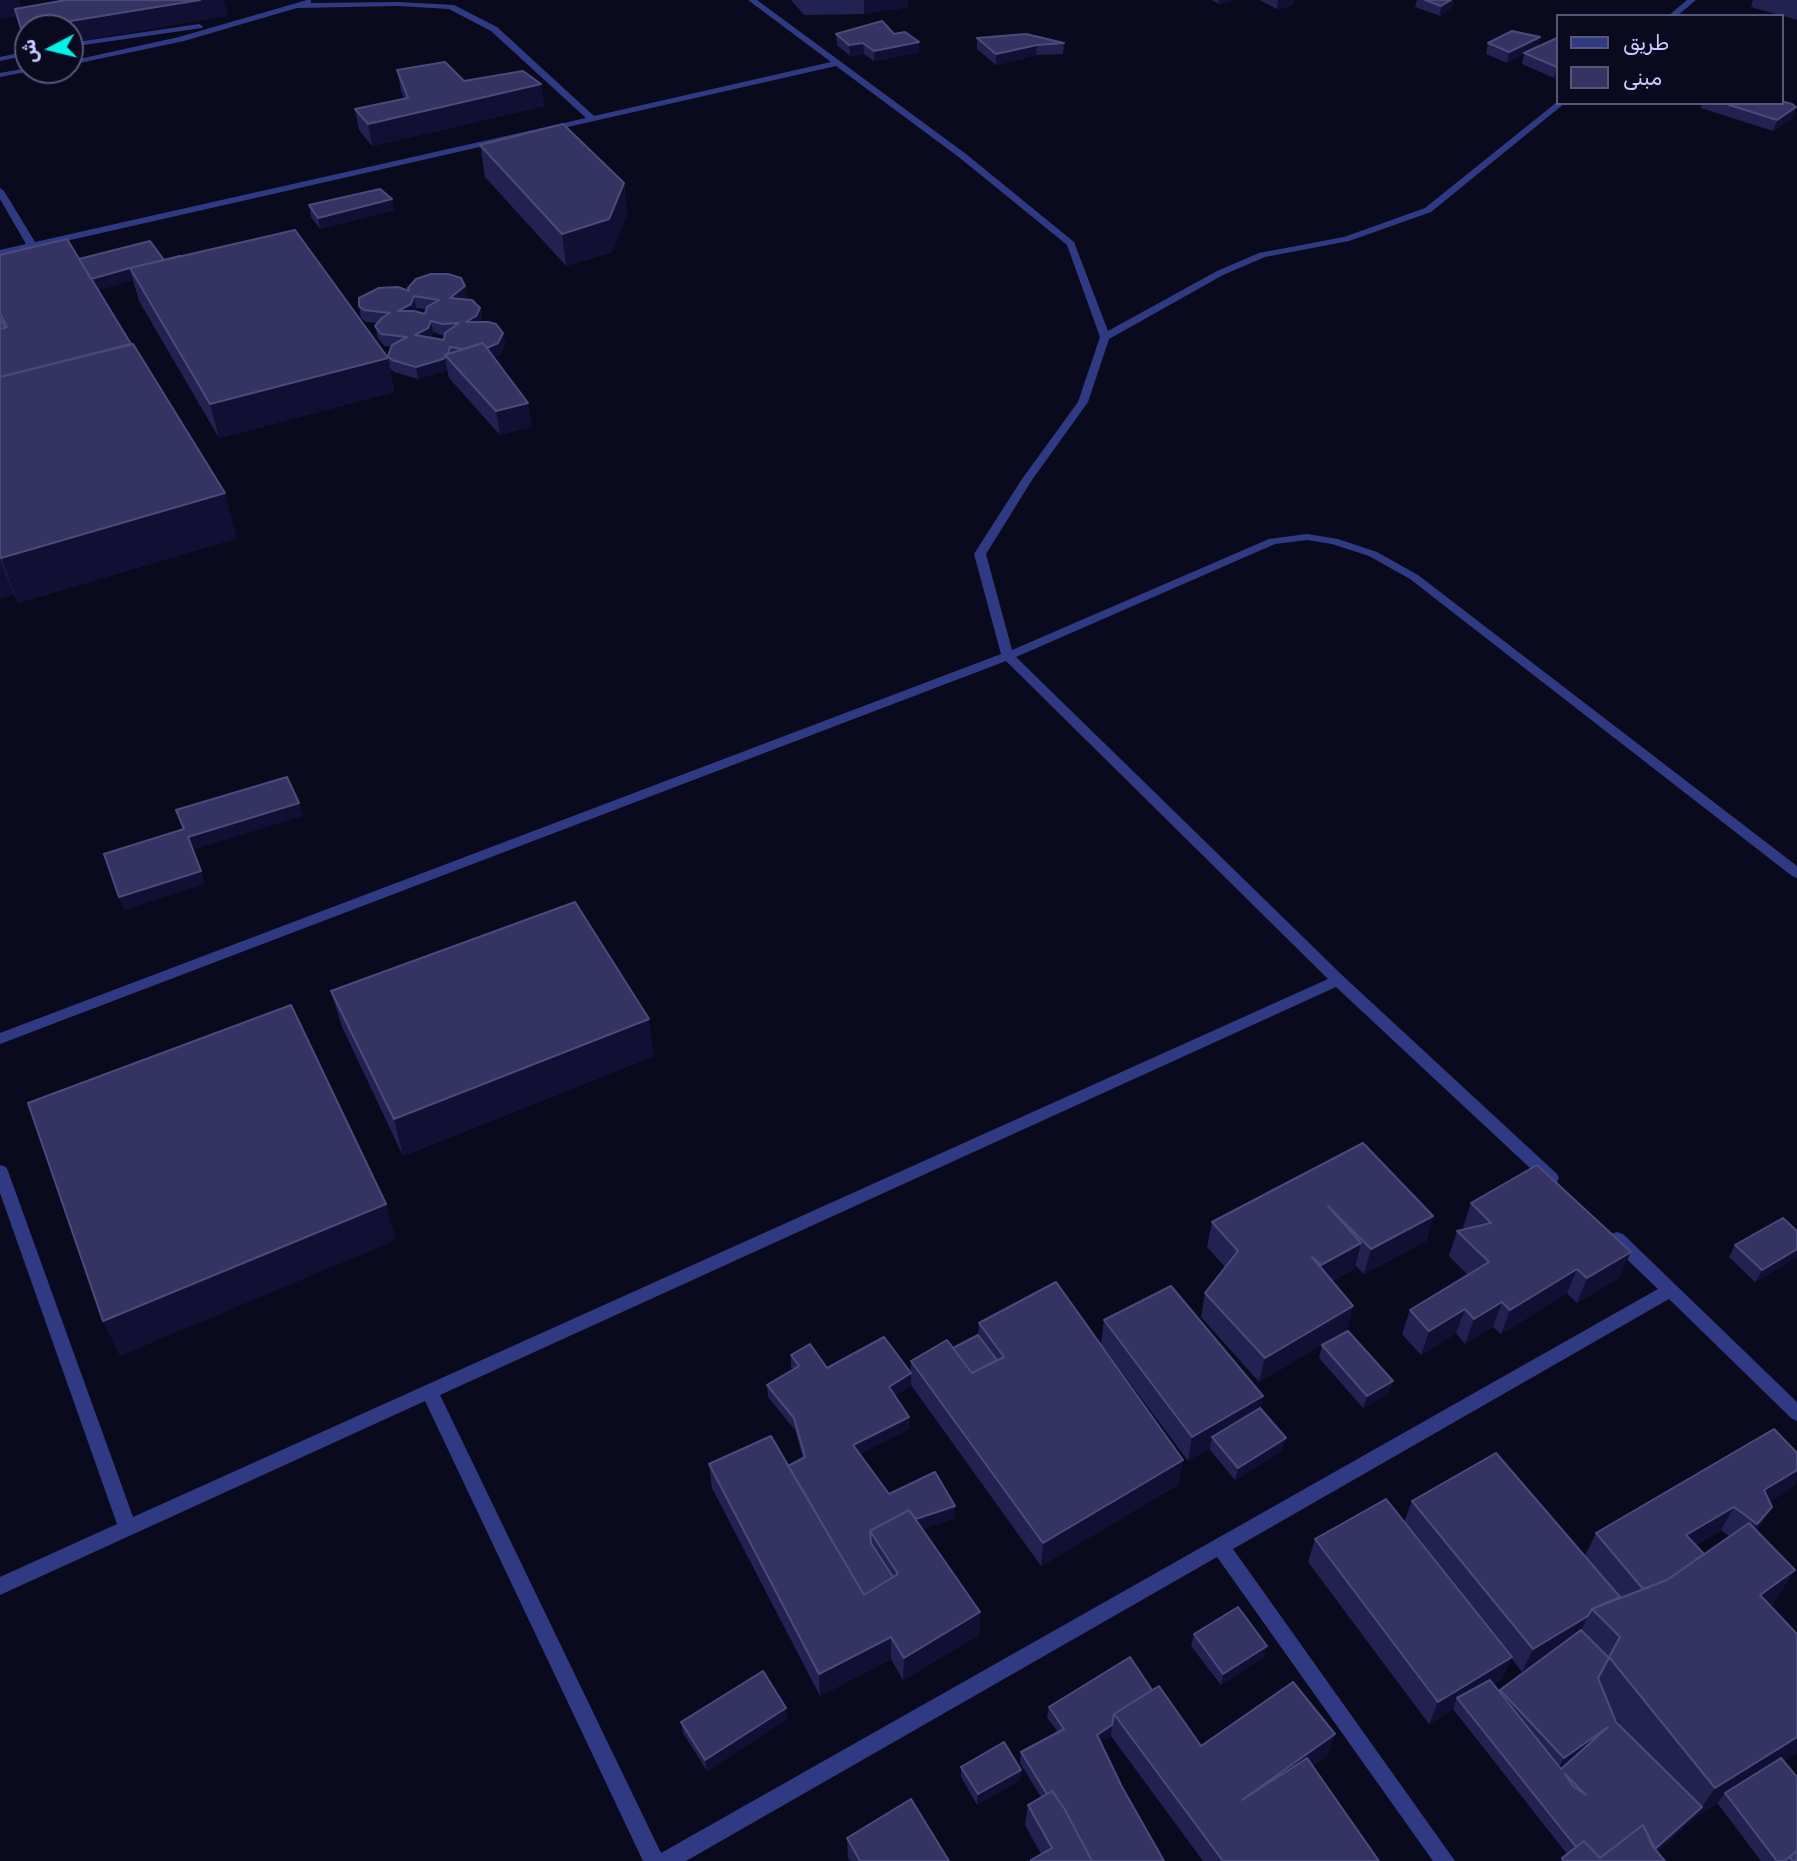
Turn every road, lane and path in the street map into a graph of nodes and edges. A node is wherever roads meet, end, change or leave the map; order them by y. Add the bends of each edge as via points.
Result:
1 (313, 0) edge
2 (752, 0) edge
3 (1692, 0) edge
4 (300, 6) junction
5 (1674, 14) edge
6 (259, 18) junction
7 (84, 43) edge
8 (84, 60) edge
9 (838, 64) junction
10 (1559, 105) edge
11 (593, 119) junction
12 (0, 191) edge
13 (32, 246) junction
14 (0, 253) edge
15 (1105, 337) junction
16 (1008, 656) junction
17 (1797, 873) edge
18 (1338, 980) junction
19 (0, 1039) edge
20 (0, 1171) edge
21 (1560, 1186) edge
22 (1610, 1233) edge
23 (1671, 1290) junction
24 (430, 1393) junction
25 (1797, 1413) edge
26 (128, 1529) junction
27 (1220, 1546) junction
28 (0, 1586) edge
29 (654, 1861) edge
30 (666, 1861) edge
31 (1445, 1861) edge

1 - 4 street
2 - 9 street
3 - 5 street
4 - 6 street
4 - 11 street via 451,7 494,29
6 - 7 street
6 - 8 street
9 - 11 street
9 - 15 street via 1071,244
10 - 15 street via 1428,210 1346,239 1262,255
11 - 13 street
12 - 13 street
13 - 14 street
15 - 16 street via 1083,402 980,554
16 - 17 street via 1273,541 1307,537 1334,541 1373,554 1414,577
16 - 18 street
16 - 19 street
18 - 21 street
18 - 24 street
20 - 26 street
22 - 23 street
23 - 25 street
23 - 27 street
24 - 26 street
24 - 29 street
26 - 28 street
27 - 30 street
27 - 31 street

